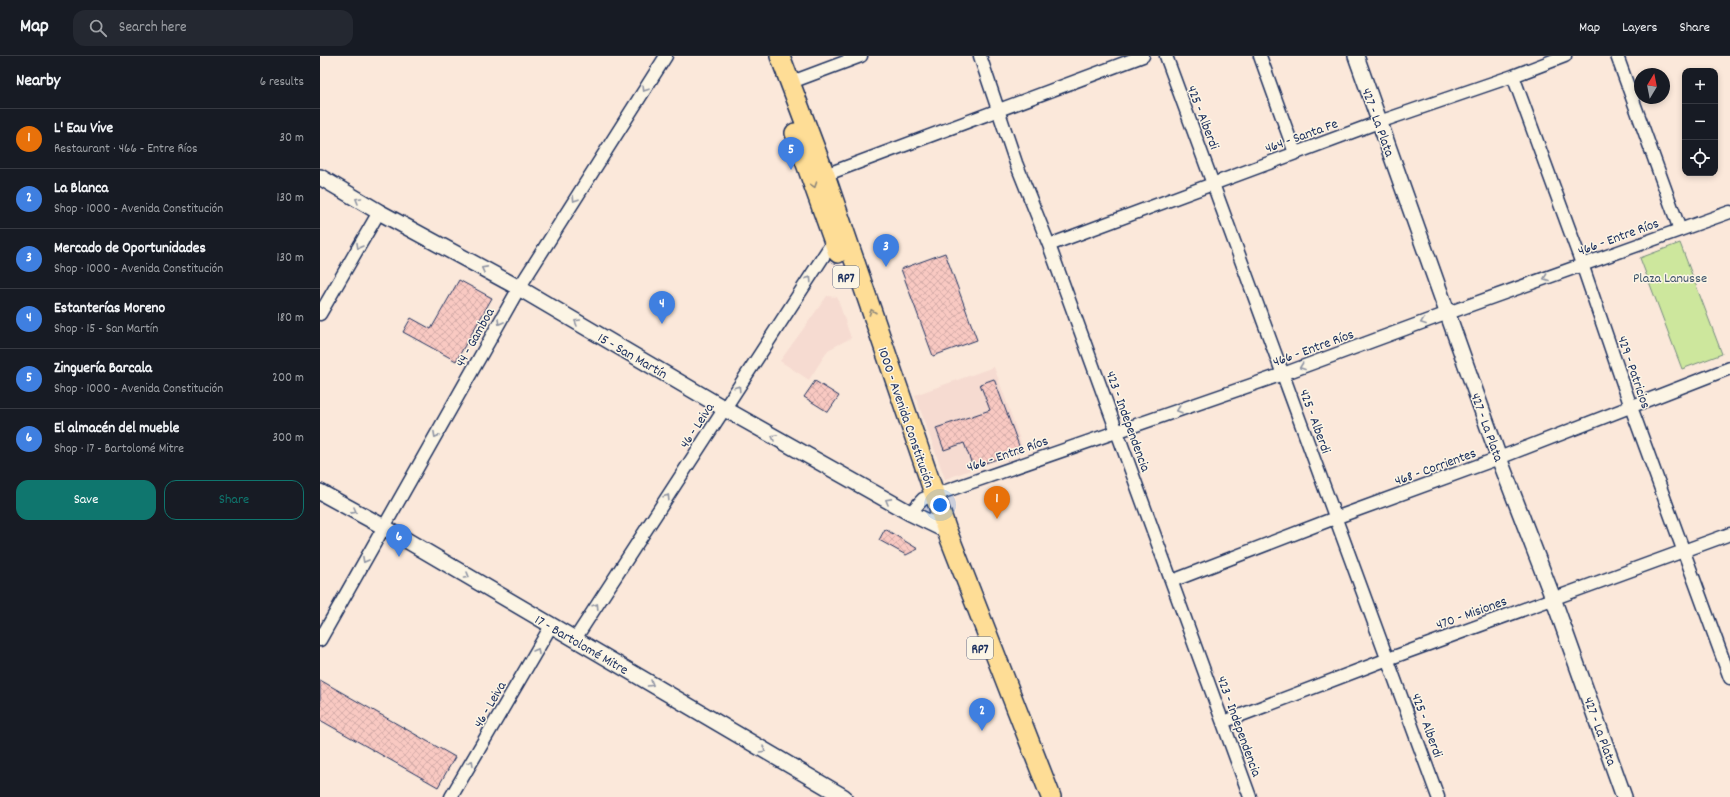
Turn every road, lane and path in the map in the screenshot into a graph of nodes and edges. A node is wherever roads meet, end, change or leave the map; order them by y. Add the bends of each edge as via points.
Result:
1 (666, 56) edge
2 (768, 56) edge
3 (780, 56) edge
4 (861, 56) edge
5 (980, 56) edge
6 (1143, 56) edge
7 (1166, 56) edge
8 (1260, 56) edge
9 (1356, 56) edge
10 (1565, 56) edge
11 (1617, 56) edge
12 (1513, 76) junction
13 (789, 83) junction
14 (999, 109) junction
15 (1379, 122) junction
16 (1296, 153) junction
17 (825, 175) junction
18 (320, 178) edge
19 (1213, 183) junction
20 (378, 212) junction
21 (1730, 212) edge
22 (1680, 230) junction
23 (838, 234) junction
24 (1049, 245) junction
25 (1582, 264) junction
26 (519, 288) junction
27 (1448, 313) junction
28 (320, 314) edge
29 (1730, 368) edge
30 (1284, 374) junction
31 (1631, 406) junction
32 (725, 409) junction
33 (1117, 431) junction
34 (1499, 458) junction
35 (320, 492) edge
36 (929, 497) junction
37 (910, 514) junction
38 (1335, 518) junction
39 (384, 527) junction
40 (940, 528) junction
41 (1730, 534) edge
42 (1684, 551) junction
43 (1172, 580) junction
44 (1553, 598) junction
45 (552, 626) junction
46 (575, 639) junction
47 (320, 640) edge
48 (1388, 658) junction
49 (1730, 678) edge
50 (1224, 722) junction
51 (452, 797) edge
52 (844, 797) edge
53 (1038, 797) edge
54 (1051, 797) edge
55 (1250, 797) edge
56 (1438, 797) edge
57 (1624, 797) edge

1 -> 26 street, 44 - Gamboa
2 -> 23 main road, 1000 - Avenida Constitución / RP7
3 - 13 main road, 1000 - Avenida Constitución / RP7
4 - 13 street
5 - 14 street, 423 - Independencia
6 - 14 street
7 - 19 street, 425 - Alberdi
8 - 16 street
9 - 15 street, 427 - La Plata
10 - 12 street, 464 - Santa Fe
11 - 22 street
12 - 15 street, 464 - Santa Fe
12 - 25 street, 429 - Patricios
13 - 17 main road, 1000 - Avenida Constitución / RP7
14 - 17 street
14 - 24 street, 423 - Independencia via 1016,163
15 - 16 street, 464 - Santa Fe
15 - 27 street, 427 - La Plata
16 - 19 street, 464 - Santa Fe
17 - 23 main road, 1000 - Avenida Constitución / RP7
20 -> 18 street, 15 - San Martín
19 - 24 street, 464 - Santa Fe
19 - 30 street, 425 - Alberdi
26 -> 20 street, 15 - San Martín
20 -> 28 street
21 - 22 street, 466 - Entre Ríos
22 - 25 street, 466 - Entre Ríos
32 -> 23 street, 46 - Leiva
23 - 36 main road, 1000 - Avenida Constitución / RP7
24 - 33 street, 423 - Independencia
25 -> 27 street, 466 - Entre Ríos
25 - 31 street, 429 - Patricios
32 -> 26 street, 15 - San Martín
26 -> 39 street, 44 - Gamboa
27 -> 30 street, 466 - Entre Ríos
27 - 34 street, 427 - La Plata
29 - 31 street, 468 - Corrientes
30 -> 33 street, 466 - Entre Ríos
30 - 38 street, 425 - Alberdi
31 - 34 street, 468 - Corrientes
31 - 42 street, 429 - Patricios
37 -> 32 street, 15 - San Martín
46 -> 32 street, 46 - Leiva
33 - 36 street, 466 - Entre Ríos
33 - 43 street, 423 - Independencia
34 - 38 street, 468 - Corrientes
34 - 44 street, 427 - La Plata
35 -> 39 street, 17 - Bartolomé Mitre
36 - 37 street, 466 - Entre Ríos
36 - 40 main road, 1000 - Avenida Constitución / RP7
37 - 40 street, 15 - San Martín
38 - 43 street, 468 - Corrientes
38 - 48 street, 425 - Alberdi
39 -> 45 street, 17 - Bartolomé Mitre
39 -> 47 street, 44 - Gamboa
40 - 53 main road, 1000 - Avenida Constitución / RP7
40 - 54 main road, 1000 - Avenida Constitución / RP7
41 - 42 street, 470 - Misiones
42 - 44 street, 470 - Misiones
42 - 49 street, 429 - Patricios
43 - 50 street, 423 - Independencia
44 - 48 street, 470 - Misiones
44 - 57 street, 427 - La Plata
45 - 46 street, 17 - Bartolomé Mitre
51 -> 45 street, 46 - Leiva
46 -> 52 street, 17 - Bartolomé Mitre
48 - 50 street, 470 - Misiones
48 - 56 street, 425 - Alberdi
50 - 55 street, 423 - Independencia

